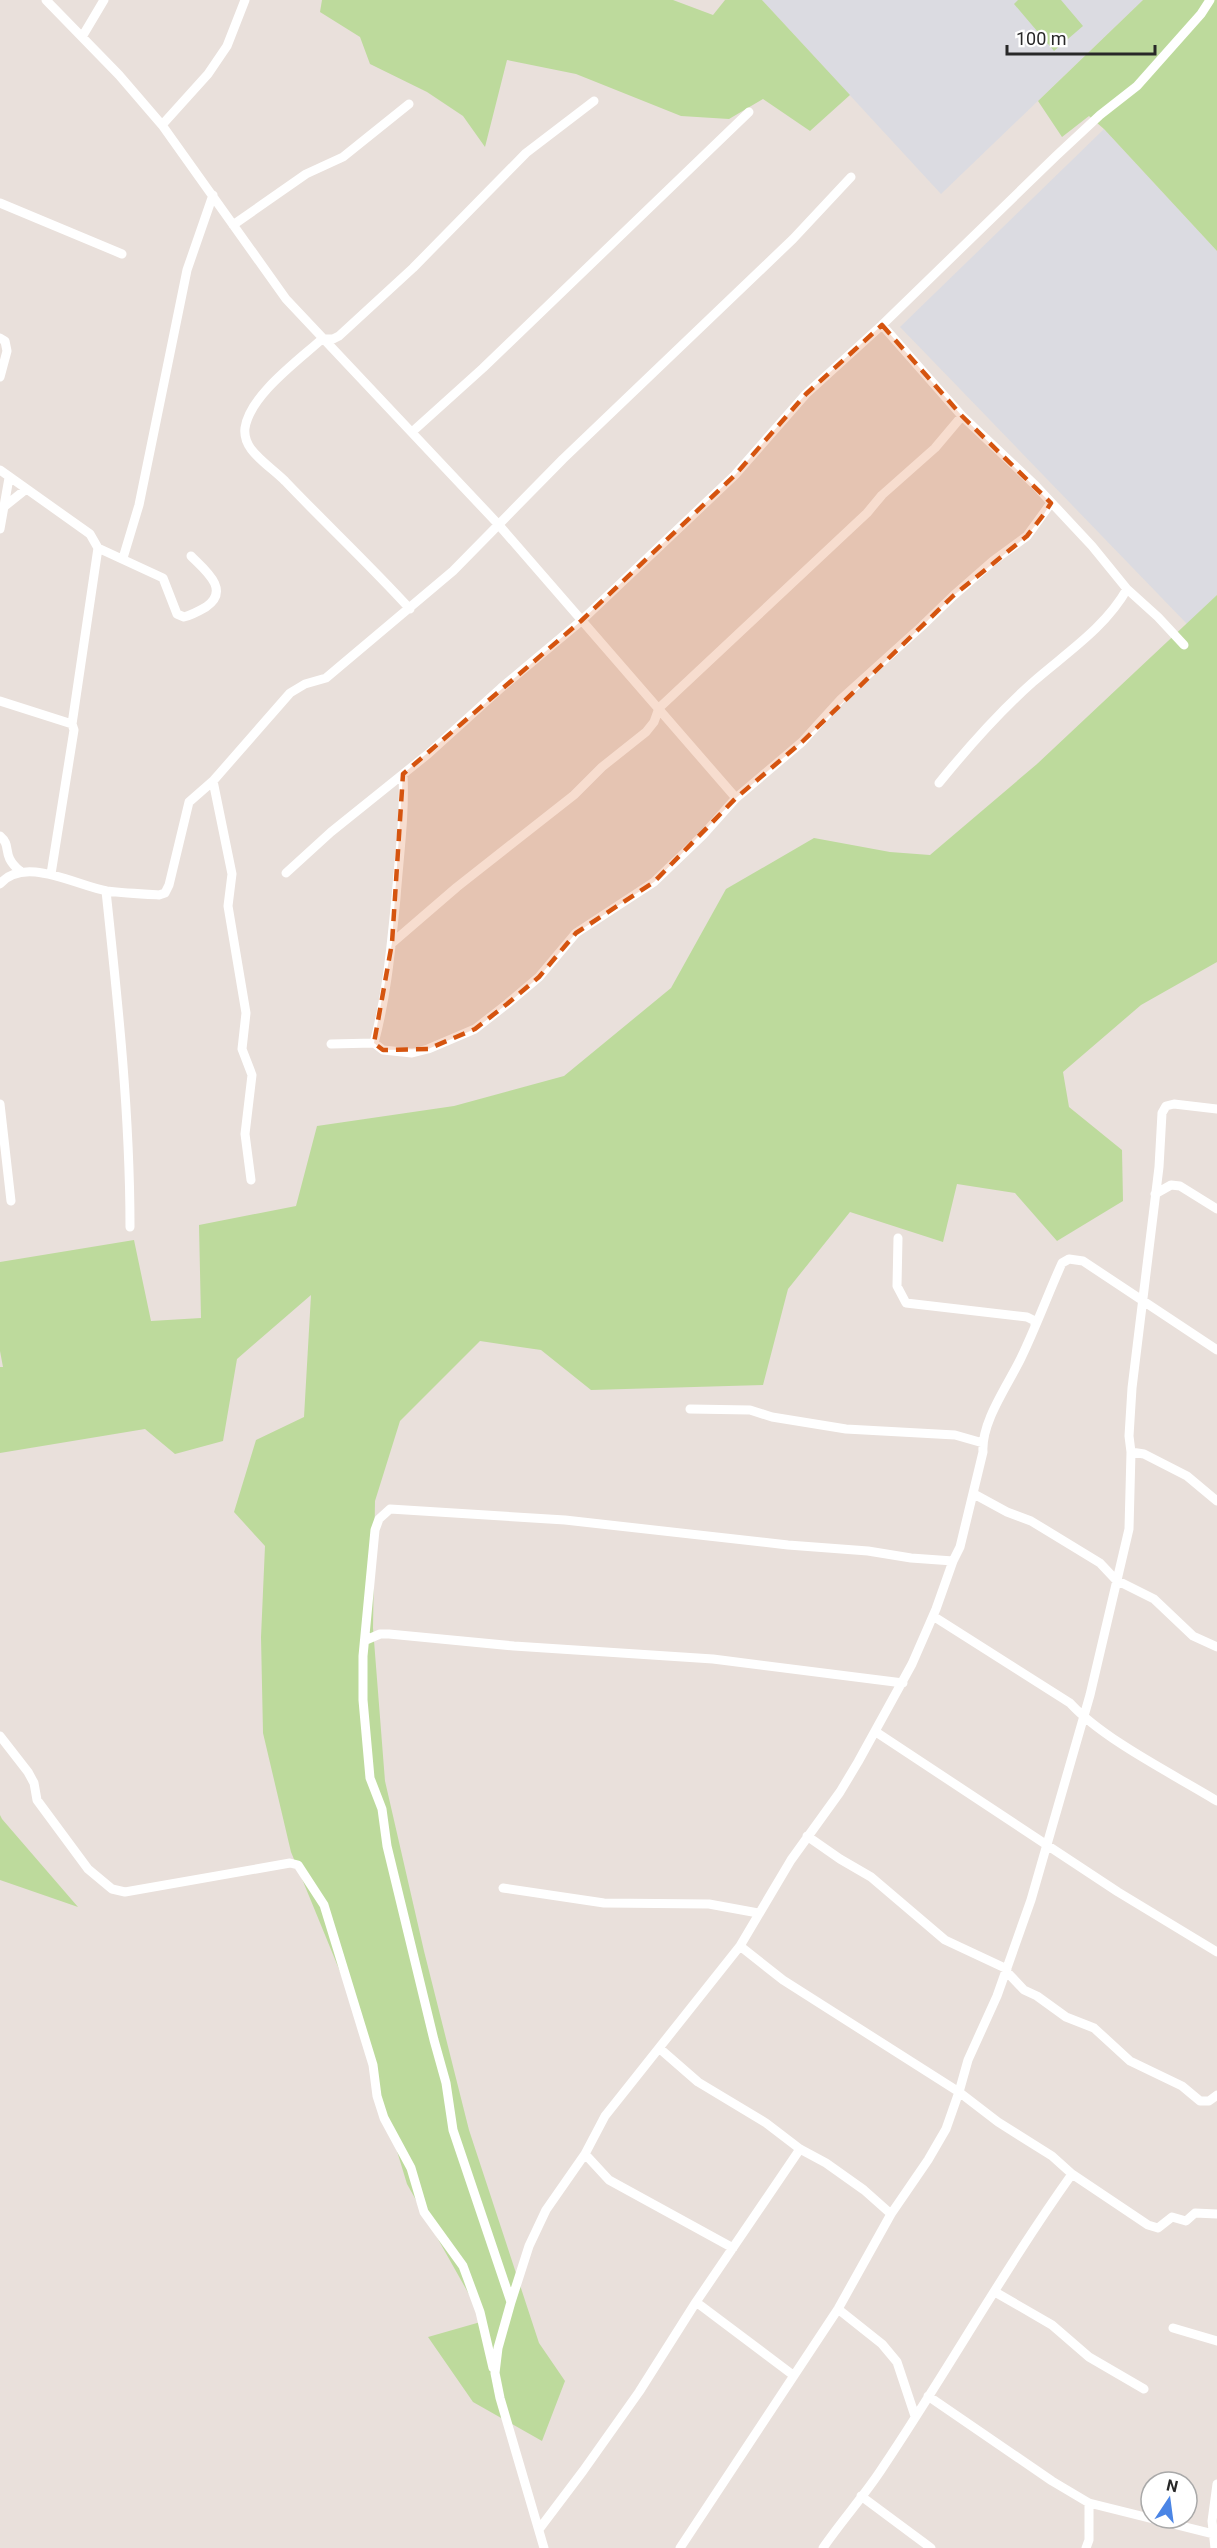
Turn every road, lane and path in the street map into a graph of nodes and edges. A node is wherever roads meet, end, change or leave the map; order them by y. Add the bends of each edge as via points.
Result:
1 (46, 0) edge
2 (104, 0) edge
3 (245, 0) edge
4 (1210, 0) edge
5 (82, 37) junction
6 (594, 101) dead end
7 (409, 104) dead end
8 (749, 112) dead end
9 (162, 125) junction
10 (851, 177) dead end
11 (213, 195) junction
12 (0, 203) edge
13 (233, 225) junction
14 (122, 254) dead end
15 (882, 325) junction
16 (0, 338) edge
17 (322, 339) junction
18 (0, 377) edge
19 (963, 416) junction
20 (412, 432) junction
21 (0, 470) edge
22 (9, 478) junction
23 (25, 490) junction
24 (1051, 503) junction
25 (5, 506) junction
26 (498, 524) junction
27 (0, 529) edge
28 (98, 548) junction
29 (192, 556) dead end
30 (123, 558) junction
31 (1127, 589) junction
32 (411, 609) junction
33 (581, 621) junction
34 (1184, 645) dead end
35 (0, 701) edge
36 (659, 708) junction
37 (72, 724) junction
38 (403, 774) junction
39 (213, 781) junction
40 (939, 783) dead end
41 (735, 798) junction
42 (0, 836) edge
43 (20, 871) junction
44 (286, 873) dead end
45 (51, 874) junction
46 (0, 884) edge
47 (106, 891) junction
48 (392, 943) junction
49 (374, 1042) junction
50 (332, 1044) dead end
51 (0, 1104) edge
52 (1217, 1109) edge
53 (251, 1180) dead end
54 (1155, 1194) junction
55 (11, 1201) dead end
56 (1217, 1209) edge
57 (130, 1227) dead end
58 (898, 1238) dead end
59 (1143, 1301) junction
60 (1034, 1327) junction
61 (1217, 1350) edge
62 (690, 1409) dead end
63 (983, 1443) junction
64 (1131, 1452) junction
65 (974, 1494) junction
66 (1217, 1501) edge
67 (952, 1561) junction
68 (1116, 1580) junction
69 (933, 1616) junction
70 (366, 1640) junction
71 (1217, 1647) edge
72 (903, 1683) junction
73 (1082, 1716) junction
74 (876, 1732) junction
75 (0, 1736) edge
76 (1217, 1801) edge
77 (807, 1836) junction
78 (1047, 1844) junction
79 (503, 1888) dead end
80 (758, 1913) junction
81 (740, 1946) junction
82 (1217, 1953) edge
83 (1006, 1970) junction
84 (660, 2048) junction
85 (959, 2092) junction
86 (1217, 2095) edge
87 (800, 2149) junction
88 (585, 2154) junction
89 (1072, 2174) junction
90 (891, 2214) junction
91 (1217, 2214) edge
92 (733, 2248) junction
93 (505, 2282) junction
94 (517, 2283) junction
95 (995, 2292) junction
96 (511, 2302) junction
97 (696, 2302) junction
98 (838, 2309) junction
99 (1173, 2328) dead end
100 (1217, 2341) edge
101 (495, 2373) junction
102 (793, 2376) junction
103 (1144, 2389) dead end
104 (928, 2396) junction
105 (915, 2416) junction
106 (1217, 2484) edge
107 (861, 2496) junction
108 (1089, 2503) junction
109 (540, 2528) junction
110 (1216, 2535) edge
111 (544, 2548) edge
112 (680, 2548) edge
113 (823, 2548) edge
114 (931, 2548) edge
115 (1086, 2548) edge
116 (1215, 2548) edge

1 - 5 street
2 - 5 street
3 - 9 street via 226,46 208,74
4 - 15 street via 1137,86 1024,186
5 - 9 street
6 - 17 street via 526,153 413,268 339,336
7 - 13 street via 343,157 306,174
8 - 20 street
9 - 11 street
10 - 26 street via 793,239
11 - 13 street
11 - 30 street via 187,270 140,505
12 - 14 street
13 - 17 street via 286,299
15 - 19 street
15 - 33 street via 806,394 735,475
16 - 18 street via 7,351
17 - 20 street
17 - 32 street via 252,408 245,439
19 - 24 street
19 - 36 street via 927,456
20 - 26 street
21 - 22 street
22 - 23 street
22 - 25 street
23 - 25 street
23 - 28 street via 90,534
24 - 31 street
24 - 41 street via 1027,536 953,596 841,699 802,742
25 - 27 street
26 - 32 street
26 - 33 street
28 - 30 street
28 - 37 street
29 - 30 street via 214,581 216,596 214,602 184,617 177,614 163,578
31 - 34 street
31 - 40 street via 1114,611 983,728
32 - 39 street via 326,678 290,693
33 - 36 street
33 - 38 street
35 - 37 street
36 - 41 street
36 - 48 street via 646,732
37 - 45 street
38 - 44 street
38 - 48 street via 404,807
39 - 47 street via 189,802 165,892 159,895
39 - 53 street via 232,874 228,906 246,1013 242,1049 252,1074 245,1134
41 - 49 street via 654,882 576,933 539,977 475,1029 412,1053 384,1050
42 - 43 street via 5,842 4,858
43 - 45 street
43 - 46 street
45 - 47 street
47 - 57 street via 125,1091
48 - 49 street via 384,1006
49 - 50 street
51 - 55 street
52 - 54 street via 1174,1104 1163,1109
54 - 56 street via 1171,1185 1180,1186
54 - 59 street
58 - 60 street via 897,1286 906,1303 1027,1317 1035,1321
59 - 60 street via 1083,1261 1069,1259 1062,1263
59 - 61 street
59 - 64 street via 1132,1388
60 - 63 street via 996,1405
62 - 63 street via 750,1410 846,1429 955,1435
63 - 65 street
64 - 66 street via 1144,1454 1187,1476
64 - 68 street via 1129,1529
65 - 67 street via 960,1547
65 - 68 street via 1053,1534 1100,1563
67 - 69 street
67 - 70 street via 565,1520 390,1509 379,1519 375,1530
68 - 71 street via 1154,1599 1194,1636
68 - 73 street
69 - 72 street
69 - 73 street via 1070,1703
70 - 72 street via 389,1634 713,1659
70 - 93 street via 363,1700 370,1778 382,1809 389,1856 446,2083 453,2130
72 - 74 street
73 - 76 street
73 - 78 street
74 - 77 street via 840,1792
74 - 78 street
75 - 101 street via 28,1772 37,1800 52,1822 88,1869 112,1889 125,1892 290,1863 298,1865 324,1905 373,2065 384,2118 411,2168 424,2212 463,2266 480,2312
77 - 80 street
77 - 83 street via 871,1877 945,1940
78 - 82 street
78 - 83 street
79 - 80 street via 604,1903 709,1904
80 - 81 street
81 - 84 street
81 - 85 street via 783,1980
83 - 85 street via 968,2060
83 - 86 street via 1024,1990 1066,2017 1094,2028 1137,2066 1182,2086 1200,2101
84 - 87 street via 698,2082 766,2123
84 - 88 street via 605,2116
85 - 89 street
85 - 90 street via 940,2139
87 - 90 street via 864,2190
87 - 92 street
88 - 92 street via 609,2180
88 - 94 street via 546,2210
89 - 91 street via 1153,2227 1158,2228 1172,2217 1186,2221 1195,2213
89 - 95 street
90 - 98 street
92 - 97 street
93 - 94 street
93 - 96 street
94 - 96 street
95 - 103 street via 1052,2325 1120,2378
95 - 104 street
96 - 101 street
97 - 102 street
97 - 109 street via 639,2392
98 - 102 street
98 - 105 street via 882,2343 897,2362
99 - 100 street
101 - 109 street
102 - 112 street
104 - 105 street
104 - 108 street
105 - 107 street
106 - 110 street via 1212,2521
107 - 113 street
107 - 114 street
108 - 110 street
108 - 115 street
109 - 111 street
110 - 116 street

